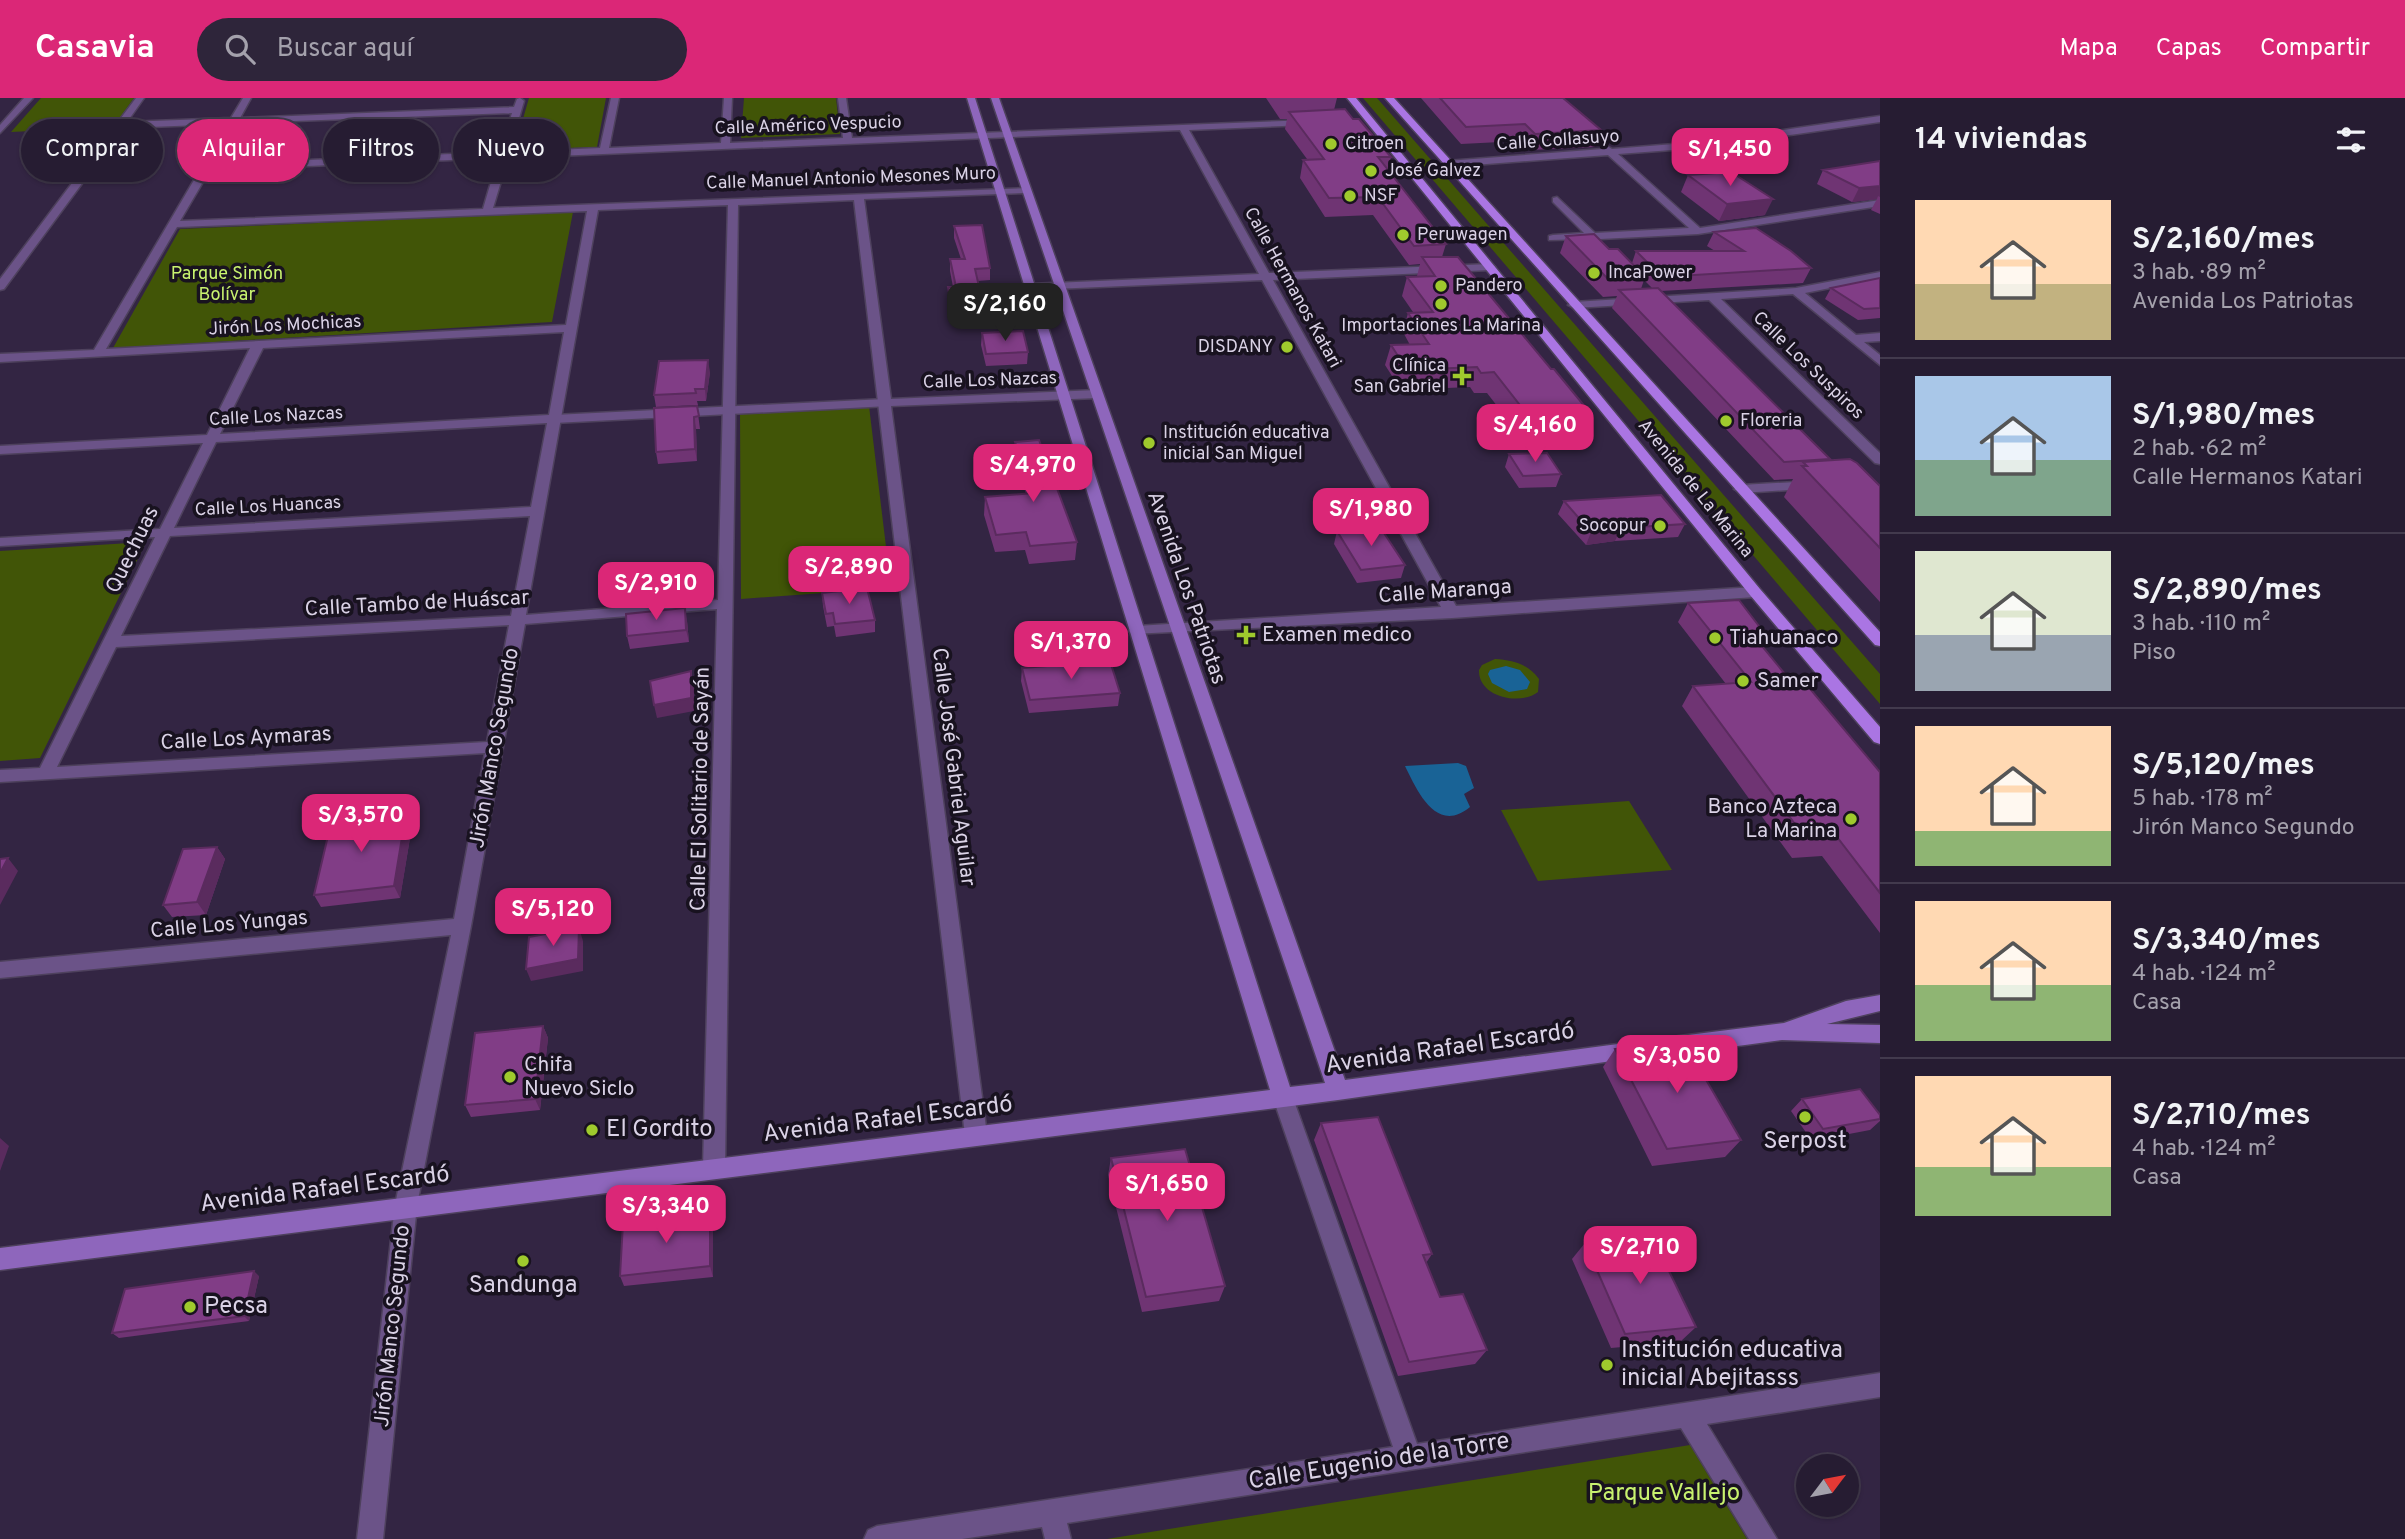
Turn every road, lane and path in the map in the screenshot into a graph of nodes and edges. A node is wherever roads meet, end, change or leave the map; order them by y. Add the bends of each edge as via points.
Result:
1 (29, 98) edge
2 (140, 98) edge
3 (247, 98) edge
4 (521, 98) edge
5 (615, 98) edge
6 (729, 98) edge
7 (842, 98) edge
8 (971, 98) edge
9 (995, 98) edge
10 (1351, 98) edge
11 (1389, 98) edge
12 (517, 110) junction
13 (1880, 118) edge
14 (124, 119) edge
15 (235, 119) edge
16 (304, 119) edge
17 (514, 119) edge
18 (1320, 122) edge
19 (1183, 127) junction
20 (0, 130) edge
21 (1007, 134) junction
22 (982, 135) junction
23 (848, 140) junction
24 (1601, 144) dead end
25 (725, 145) junction
26 (604, 151) junction
27 (569, 152) edge
28 (1611, 153) junction
29 (453, 157) edge
30 (309, 163) edge
31 (1447, 164) junction
32 (78, 182) edge
33 (197, 182) edge
34 (496, 182) edge
35 (1026, 190) junction
36 (1000, 191) junction
37 (859, 196) junction
38 (1557, 200) dead end
39 (733, 201) junction
40 (1880, 203) edge
41 (593, 207) junction
42 (487, 211) junction
43 (174, 223) junction
44 (1698, 230) junction
45 (1592, 237) junction
46 (1553, 238) dead end
47 (1601, 246) edge
48 (1490, 267) junction
49 (1880, 275) edge
50 (1266, 277) junction
51 (1058, 286) junction
52 (0, 287) edge
53 (1030, 287) junction
54 (1796, 290) junction
55 (1712, 297) junction
56 (1574, 305) junction
57 (571, 328) junction
58 (1880, 337) edge
59 (1855, 339) junction
60 (258, 345) junction
61 (97, 354) junction
62 (0, 358) edge
63 (1880, 361) edge
64 (1097, 394) junction
65 (1064, 396) junction
66 (884, 403) junction
67 (729, 411) junction
68 (555, 419) junction
69 (212, 439) junction
70 (0, 450) edge
71 (1880, 460) edge
72 (1824, 484) edge
73 (1741, 489) junction
74 (538, 511) junction
75 (165, 532) junction
76 (0, 542) edge
77 (1755, 593) junction
78 (725, 604) junction
79 (1452, 613) junction
80 (518, 620) junction
81 (1179, 629) junction
82 (1137, 631) junction
83 (1880, 641) edge
84 (111, 642) junction
85 (1880, 738) edge
86 (495, 747) junction
87 (45, 774) junction
88 (0, 776) edge
89 (463, 926) junction
90 (0, 970) edge
91 (1880, 1003) edge
92 (1782, 1031) junction
93 (1880, 1034) edge
94 (1338, 1091) junction
95 (1283, 1098) junction
96 (976, 1135) junction
97 (714, 1168) junction
98 (406, 1206) junction
99 (0, 1259) edge
100 (1880, 1385) edge
101 (1687, 1415) junction
102 (1409, 1457) junction
103 (1051, 1513) junction
104 (370, 1539) edge
105 (877, 1539) edge
106 (1058, 1539) edge
107 (1764, 1539) edge

1 - 20 street
2 - 14 street
3 - 15 street
4 - 12 street
5 - 26 street
6 - 25 street
7 - 23 street
8 - 22 main road
9 - 21 main road, Avenida Los Patriotas
10 - 48 main road, Avenida de La Marina via 1363,120
11 - 31 main road, Avenida de La Marina
12 - 16 street
12 - 17 street
13 - 28 street, Calle Collasuyo
18 - 19 street, Calle Américo Vespucio
19 - 21 street, Calle Américo Vespucio
19 - 50 street, Calle Hermanos Katari
21 - 22 street, Calle Américo Vespucio
21 - 35 main road, Avenida Los Patriotas
22 - 23 street, Calle Américo Vespucio
22 - 36 main road
23 - 25 street, Calle Américo Vespucio
24 - 28 street
25 - 26 street, Calle Américo Vespucio
26 - 27 street, Calle Américo Vespucio
28 - 31 street, Calle Collasuyo
28 - 44 street
29 - 30 street, Calle Américo Vespucio
31 - 56 main road, Avenida de La Marina
32 - 52 street
33 - 43 street
34 - 42 street
35 - 36 street, Calle Manuel Antonio Mesones Muro
35 - 51 main road, Avenida Los Patriotas
36 - 37 street, Calle Manuel Antonio Mesones Muro
36 - 53 main road
37 - 39 street, Calle Manuel Antonio Mesones Muro
37 - 66 street, Calle José Gabriel Aguilar
38 - 45 street
39 - 41 street, Calle Manuel Antonio Mesones Muro
39 - 67 street, Calle El Solitario de Sayán
40 - 44 street
41 - 42 street, Calle Manuel Antonio Mesones Muro
41 - 57 street, Jirón Manco Segundo
42 - 43 street, Calle Manuel Antonio Mesones Muro
43 - 61 street
44 - 45 street
45 - 46 street
45 - 47 street
48 - 50 street
48 - 77 main road, Avenida de La Marina
49 - 54 street
50 - 51 street
50 - 79 street, Calle Hermanos Katari
51 - 53 street
51 - 64 main road, Avenida Los Patriotas
53 - 65 main road
54 - 55 street
54 - 59 street
55 - 56 street via 1649,296
55 - 71 street, Calle Los Suspiros
56 - 73 main road, Avenida de La Marina
57 - 60 street, Jirón Los Mochicas
57 - 68 street, Jirón Manco Segundo
58 - 59 street
59 - 63 street
60 - 61 street, Jirón Los Mochicas
60 - 69 street, Quechuas
61 - 62 street, Jirón Los Mochicas
64 - 65 street, Calle Los Nazcas
64 - 81 main road, Avenida Los Patriotas
65 - 66 street, Calle Los Nazcas
65 - 82 main road
66 - 67 street, Calle Los Nazcas
66 - 96 street, Calle José Gabriel Aguilar
67 - 68 street, Calle Los Nazcas
67 - 78 street, Calle El Solitario de Sayán
68 - 69 street, Calle Los Nazcas
68 - 74 street, Jirón Manco Segundo
69 - 70 street, Calle Los Nazcas
69 - 75 street, Quechuas
72 - 73 street
73 - 83 main road, Avenida de La Marina
74 - 75 street, Calle Los Huancas
74 - 80 street, Jirón Manco Segundo
75 - 76 street, Calle Los Huancas
75 - 84 street, Quechuas
77 - 79 street, Calle Maranga
77 - 85 main road, Avenida de La Marina
78 - 80 street, Calle Tambo de Huáscar
78 - 97 street, Calle El Solitario de Sayán
79 - 81 street, Calle Maranga
80 - 84 street, Calle Tambo de Huáscar
80 - 86 street, Jirón Manco Segundo
81 - 82 street, Calle Maranga
81 - 94 main road, Avenida Los Patriotas
82 - 95 main road
84 - 87 street, Quechuas
86 - 87 street, Calle Los Aymaras
86 - 89 street, Jirón Manco Segundo
87 - 88 street, Calle Los Aymaras
89 - 90 street, Calle Los Yungas
89 - 98 street, Jirón Manco Segundo
91 - 92 main road, Avenida Rafael Escardó via 1846,1009
92 - 93 main road, Avenida Rafael Escardó
92 - 94 main road, Avenida Rafael Escardó
94 - 95 main road, Avenida Rafael Escardó
95 - 96 main road, Avenida Rafael Escardó
95 - 102 street
96 - 97 main road, Avenida Rafael Escardó
97 - 98 main road, Avenida Rafael Escardó
98 - 99 main road, Avenida Rafael Escardó
98 - 104 street, Jirón Manco Segundo
100 - 101 street, Calle Eugenio de la Torre
101 - 102 street, Calle Eugenio de la Torre
101 - 107 street
102 - 103 street, Calle Eugenio de la Torre
103 - 105 street, Calle Eugenio de la Torre
103 - 106 street

